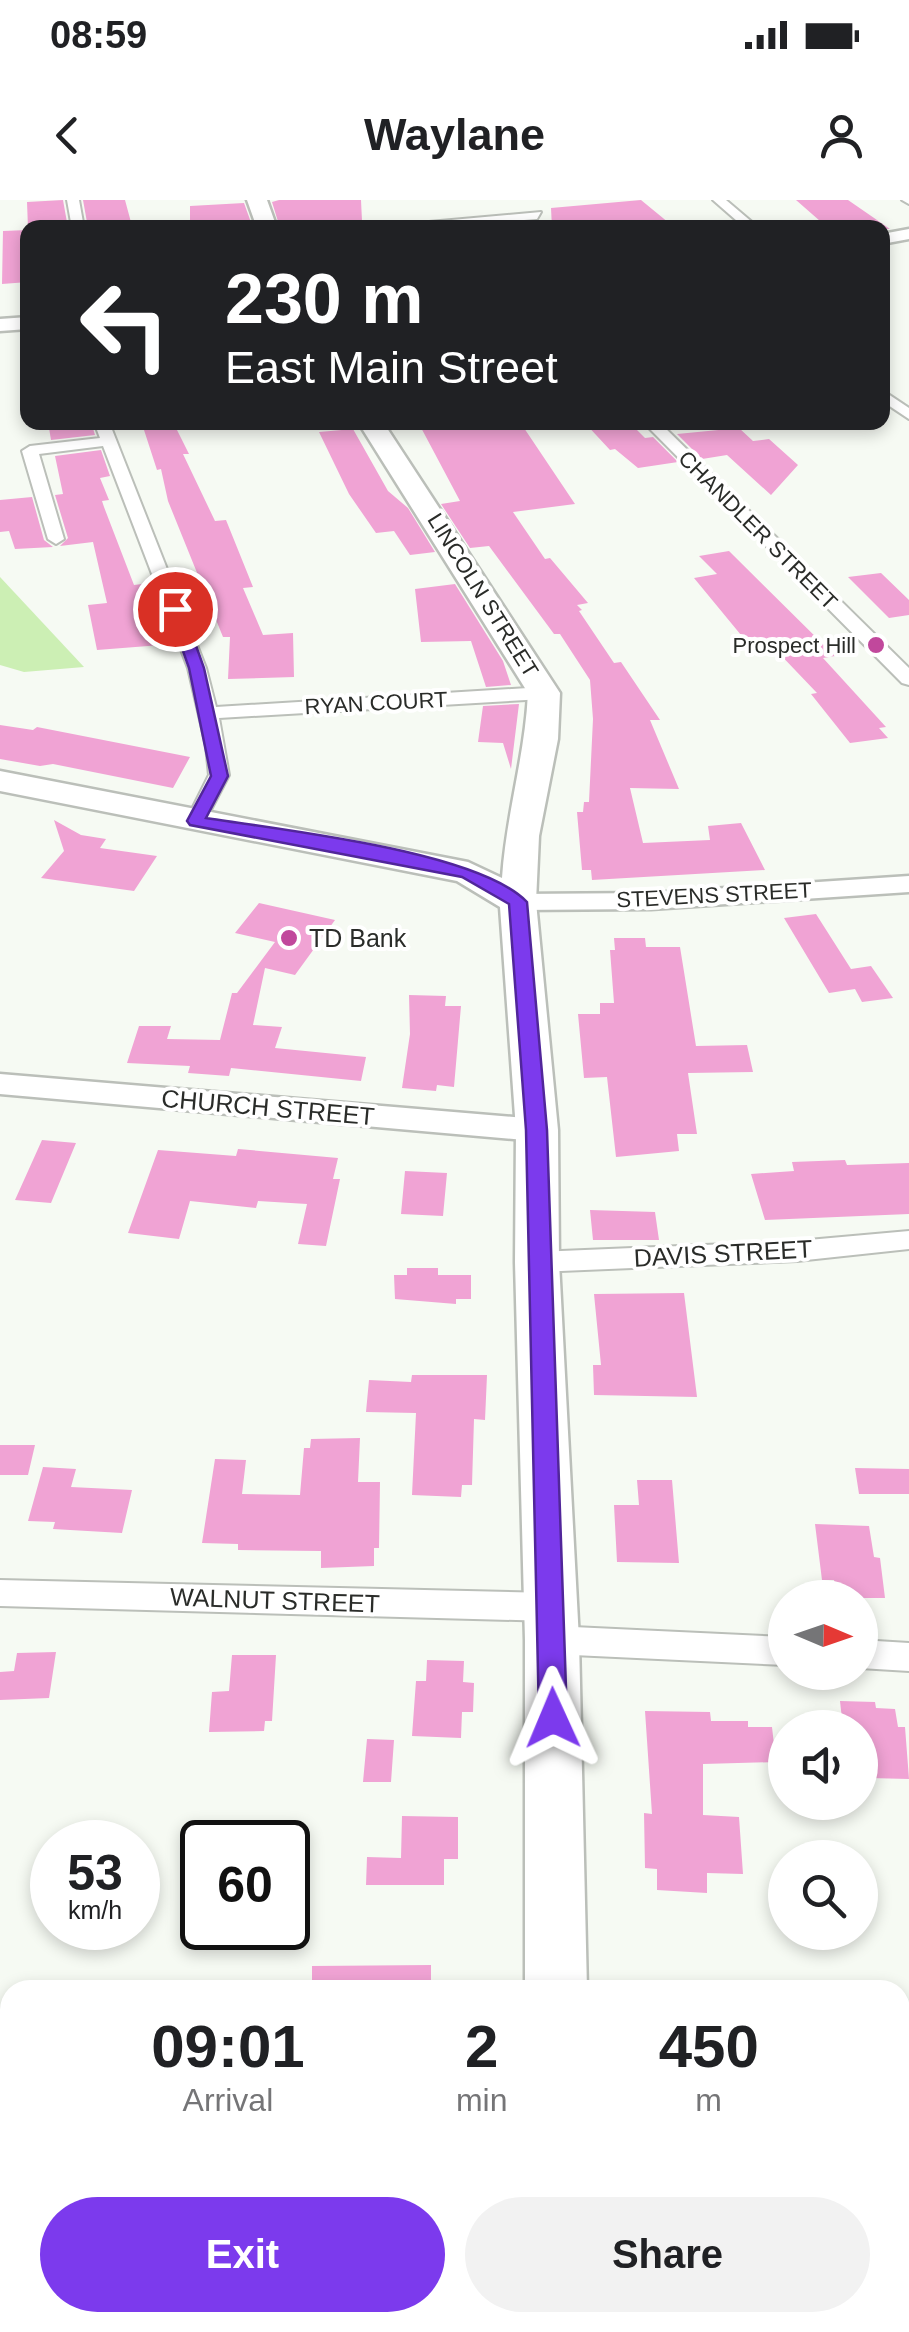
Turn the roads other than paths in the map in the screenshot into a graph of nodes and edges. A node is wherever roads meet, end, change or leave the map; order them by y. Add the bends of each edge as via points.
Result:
1 (523, 200) edge
2 (720, 200) edge
3 (537, 215) junction
4 (472, 220) edge
5 (541, 220) edge
6 (744, 220) edge
7 (375, 430) edge
8 (658, 430) edge
9 (105, 432) edge
10 (56, 539) dead end
11 (909, 679) edge
12 (544, 693) junction
13 (208, 713) junction
14 (0, 781) edge
15 (196, 821) junction
16 (909, 884) edge
17 (518, 902) junction
18 (0, 1084) edge
19 (536, 1130) junction
20 (909, 1240) edge
21 (538, 1262) junction
22 (0, 1593) edge
23 (551, 1624) junction
24 (768, 1649) edge
25 (878, 1655) edge
26 (909, 1657) edge
27 (556, 1980) edge

1 - 3 street
2 - 6 street
3 - 4 street
3 - 5 street
7 - 12 main road, LINCOLN STREET
8 - 11 street, CHANDLER STREET
9 - 10 street via 30,451
9 - 13 street via 192,653
12 - 13 street, RYAN COURT
12 - 17 main road, LINCOLN STREET
13 - 15 street via 220,776
14 - 15 main road
15 - 17 main road via 468,873
16 - 17 street, STEVENS STREET via 651,902
17 - 19 main road, LINCOLN STREET
18 - 19 street, CHURCH STREET
19 - 21 main road, LINCOLN STREET
20 - 21 street, DAVIS STREET
21 - 23 main road, LINCOLN STREET
22 - 23 street, WALNUT STREET
23 - 24 street, WALNUT STREET
23 - 27 main road, LINCOLN STREET
25 - 26 street

